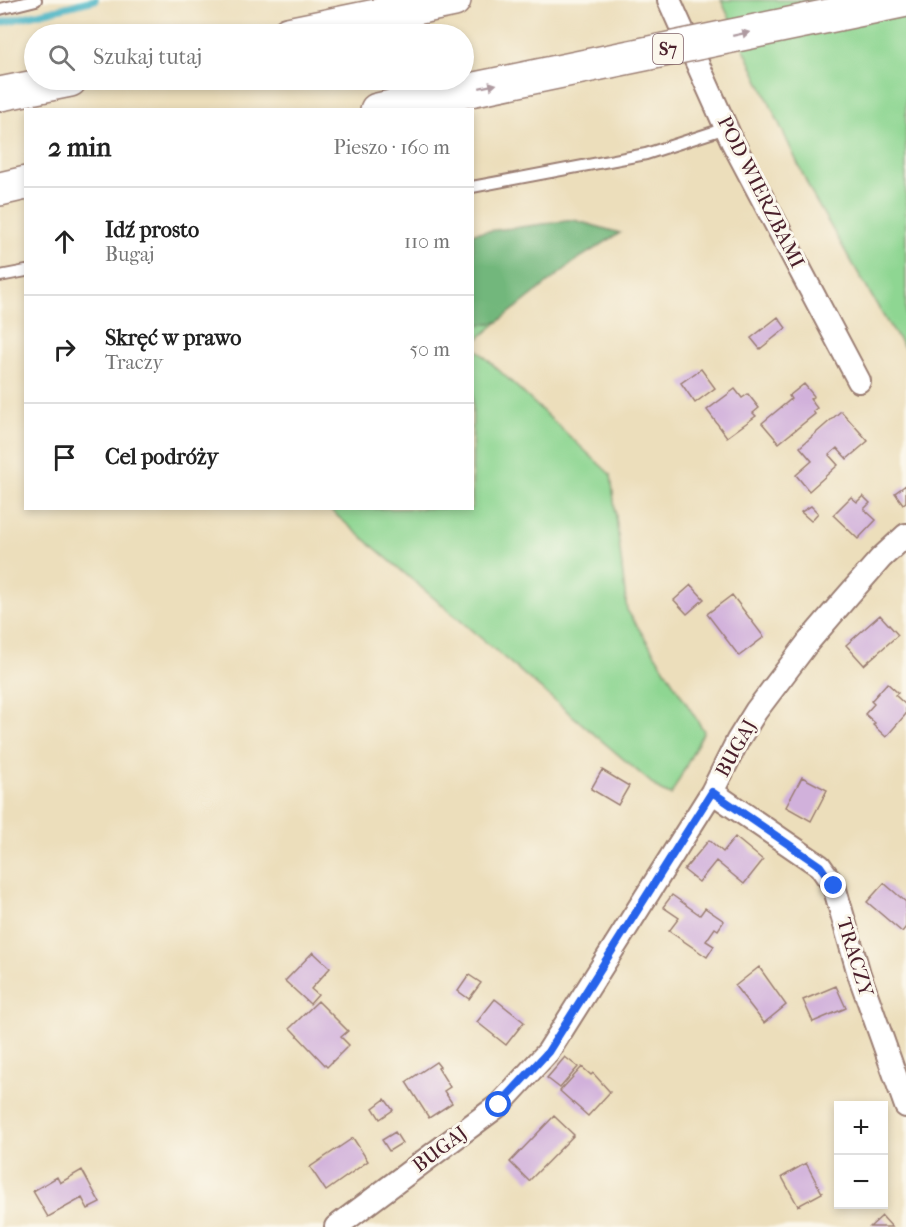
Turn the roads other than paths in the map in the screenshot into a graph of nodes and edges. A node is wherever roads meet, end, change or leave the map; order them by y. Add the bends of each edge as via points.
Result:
1 (36, 0) edge
2 (454, 0) edge
3 (669, 0) edge
4 (906, 0) edge
5 (0, 9) edge
6 (337, 24) edge
7 (24, 89) edge
8 (474, 89) edge
9 (470, 90) edge
10 (0, 94) edge
11 (386, 108) edge
12 (726, 128) junction
13 (24, 183) edge
14 (474, 187) edge
15 (0, 189) edge
16 (24, 271) edge
17 (0, 276) edge
18 (860, 381) dead end
19 (906, 535) edge
20 (712, 792) junction
21 (906, 1106) edge
22 (336, 1227) edge

1 - 5 lane
2 - 6 highway
3 - 12 street, POD WIERZBAMI
8 -> 4 highway, S7, bridge
7 - 10 highway
11 -> 9 highway, S7, bridge
12 - 14 lane via 646,154
12 - 18 street, POD WIERZBAMI
13 - 15 highway
16 - 17 lane
19 - 20 street, BUGAJ via 880,558 802,650 756,711
20 - 21 street, TRACZY via 820,866 834,886 859,974
20 - 22 street, BUGAJ via 548,1052 499,1105

